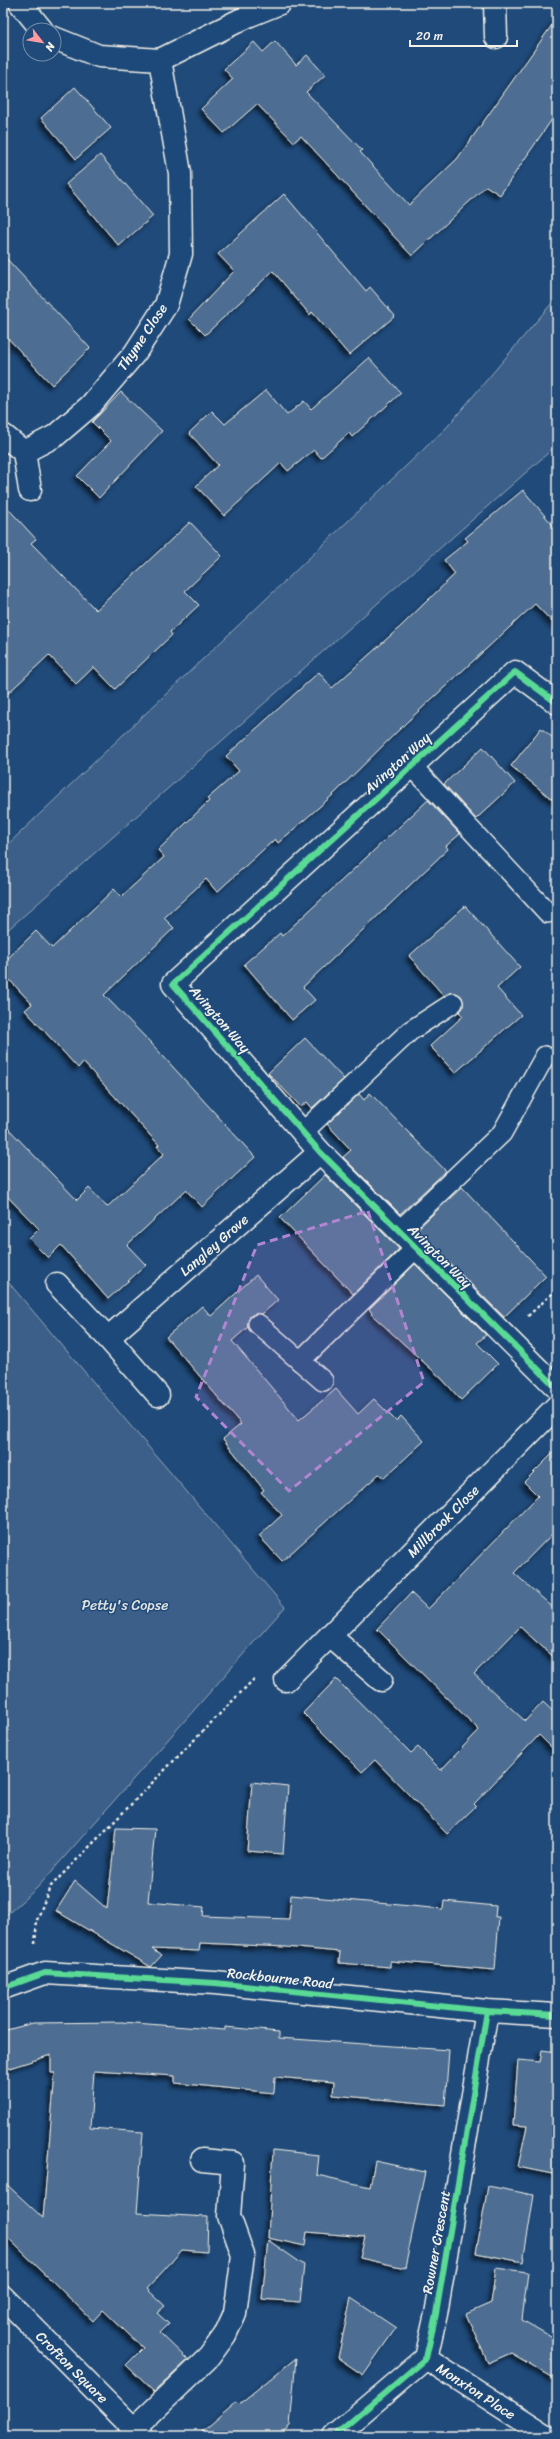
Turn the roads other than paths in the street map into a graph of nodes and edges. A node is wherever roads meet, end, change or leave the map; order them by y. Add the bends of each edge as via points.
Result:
1 (20, 3) edge
2 (280, 3) edge
3 (495, 3) edge
4 (35, 22) edge
5 (496, 36) dead end
6 (62, 41) edge
7 (160, 60) junction
8 (3, 435) edge
9 (24, 452) junction
10 (30, 490) dead end
11 (557, 703) edge
12 (412, 766) junction
13 (548, 912) dead end
14 (453, 1003) dead end
15 (545, 1056) dead end
16 (303, 1132) junction
17 (320, 1152) junction
18 (399, 1230) junction
19 (416, 1248) junction
20 (57, 1284) dead end
21 (258, 1324) dead end
22 (108, 1338) junction
23 (300, 1361) junction
24 (323, 1382) dead end
25 (557, 1388) edge
26 (158, 1395) dead end
27 (557, 1406) edge
28 (330, 1636) junction
29 (286, 1680) dead end
30 (381, 1680) dead end
31 (3, 1988) edge
32 (487, 2011) junction
33 (557, 2015) edge
34 (202, 2160) dead end
35 (3, 2297) edge
36 (426, 2358) junction
37 (137, 2434) edge
38 (334, 2436) edge
39 (547, 2436) edge

1 - 4 street
2 - 7 street
3 - 5 street
6 - 7 street via 99,56
7 - 9 street, Thyme Close via 180,173 181,254 166,305 135,353 90,406 55,436
8 - 9 street
9 - 10 street
11 - 12 street, Avington Way via 515,672
12 - 13 lane
12 - 16 street, Avington Way via 173,984
14 - 16 lane via 410,1031
15 - 18 lane via 502,1133
16 - 17 street, Avington Way
17 - 18 street, Avington Way
17 - 22 street, Langley Grove
18 - 19 street, Avington Way
19 - 23 lane
19 - 25 street, Avington Way
20 - 22 street
21 - 23 lane
22 - 26 street
23 - 24 lane
27 - 28 street, Millbrook Close
28 - 29 street, Millbrook Close
28 - 30 street
31 - 32 street, Rockbourne Road via 46,1973 215,1983
32 - 33 street, Rockbourne Road
32 - 36 street, Rowner Crescent via 436,2314
34 - 37 street via 233,2163 229,2216 243,2255 235,2313 225,2335 209,2357
35 - 37 street, Crofton Square
36 - 38 street
36 - 39 street, Monxton Place

